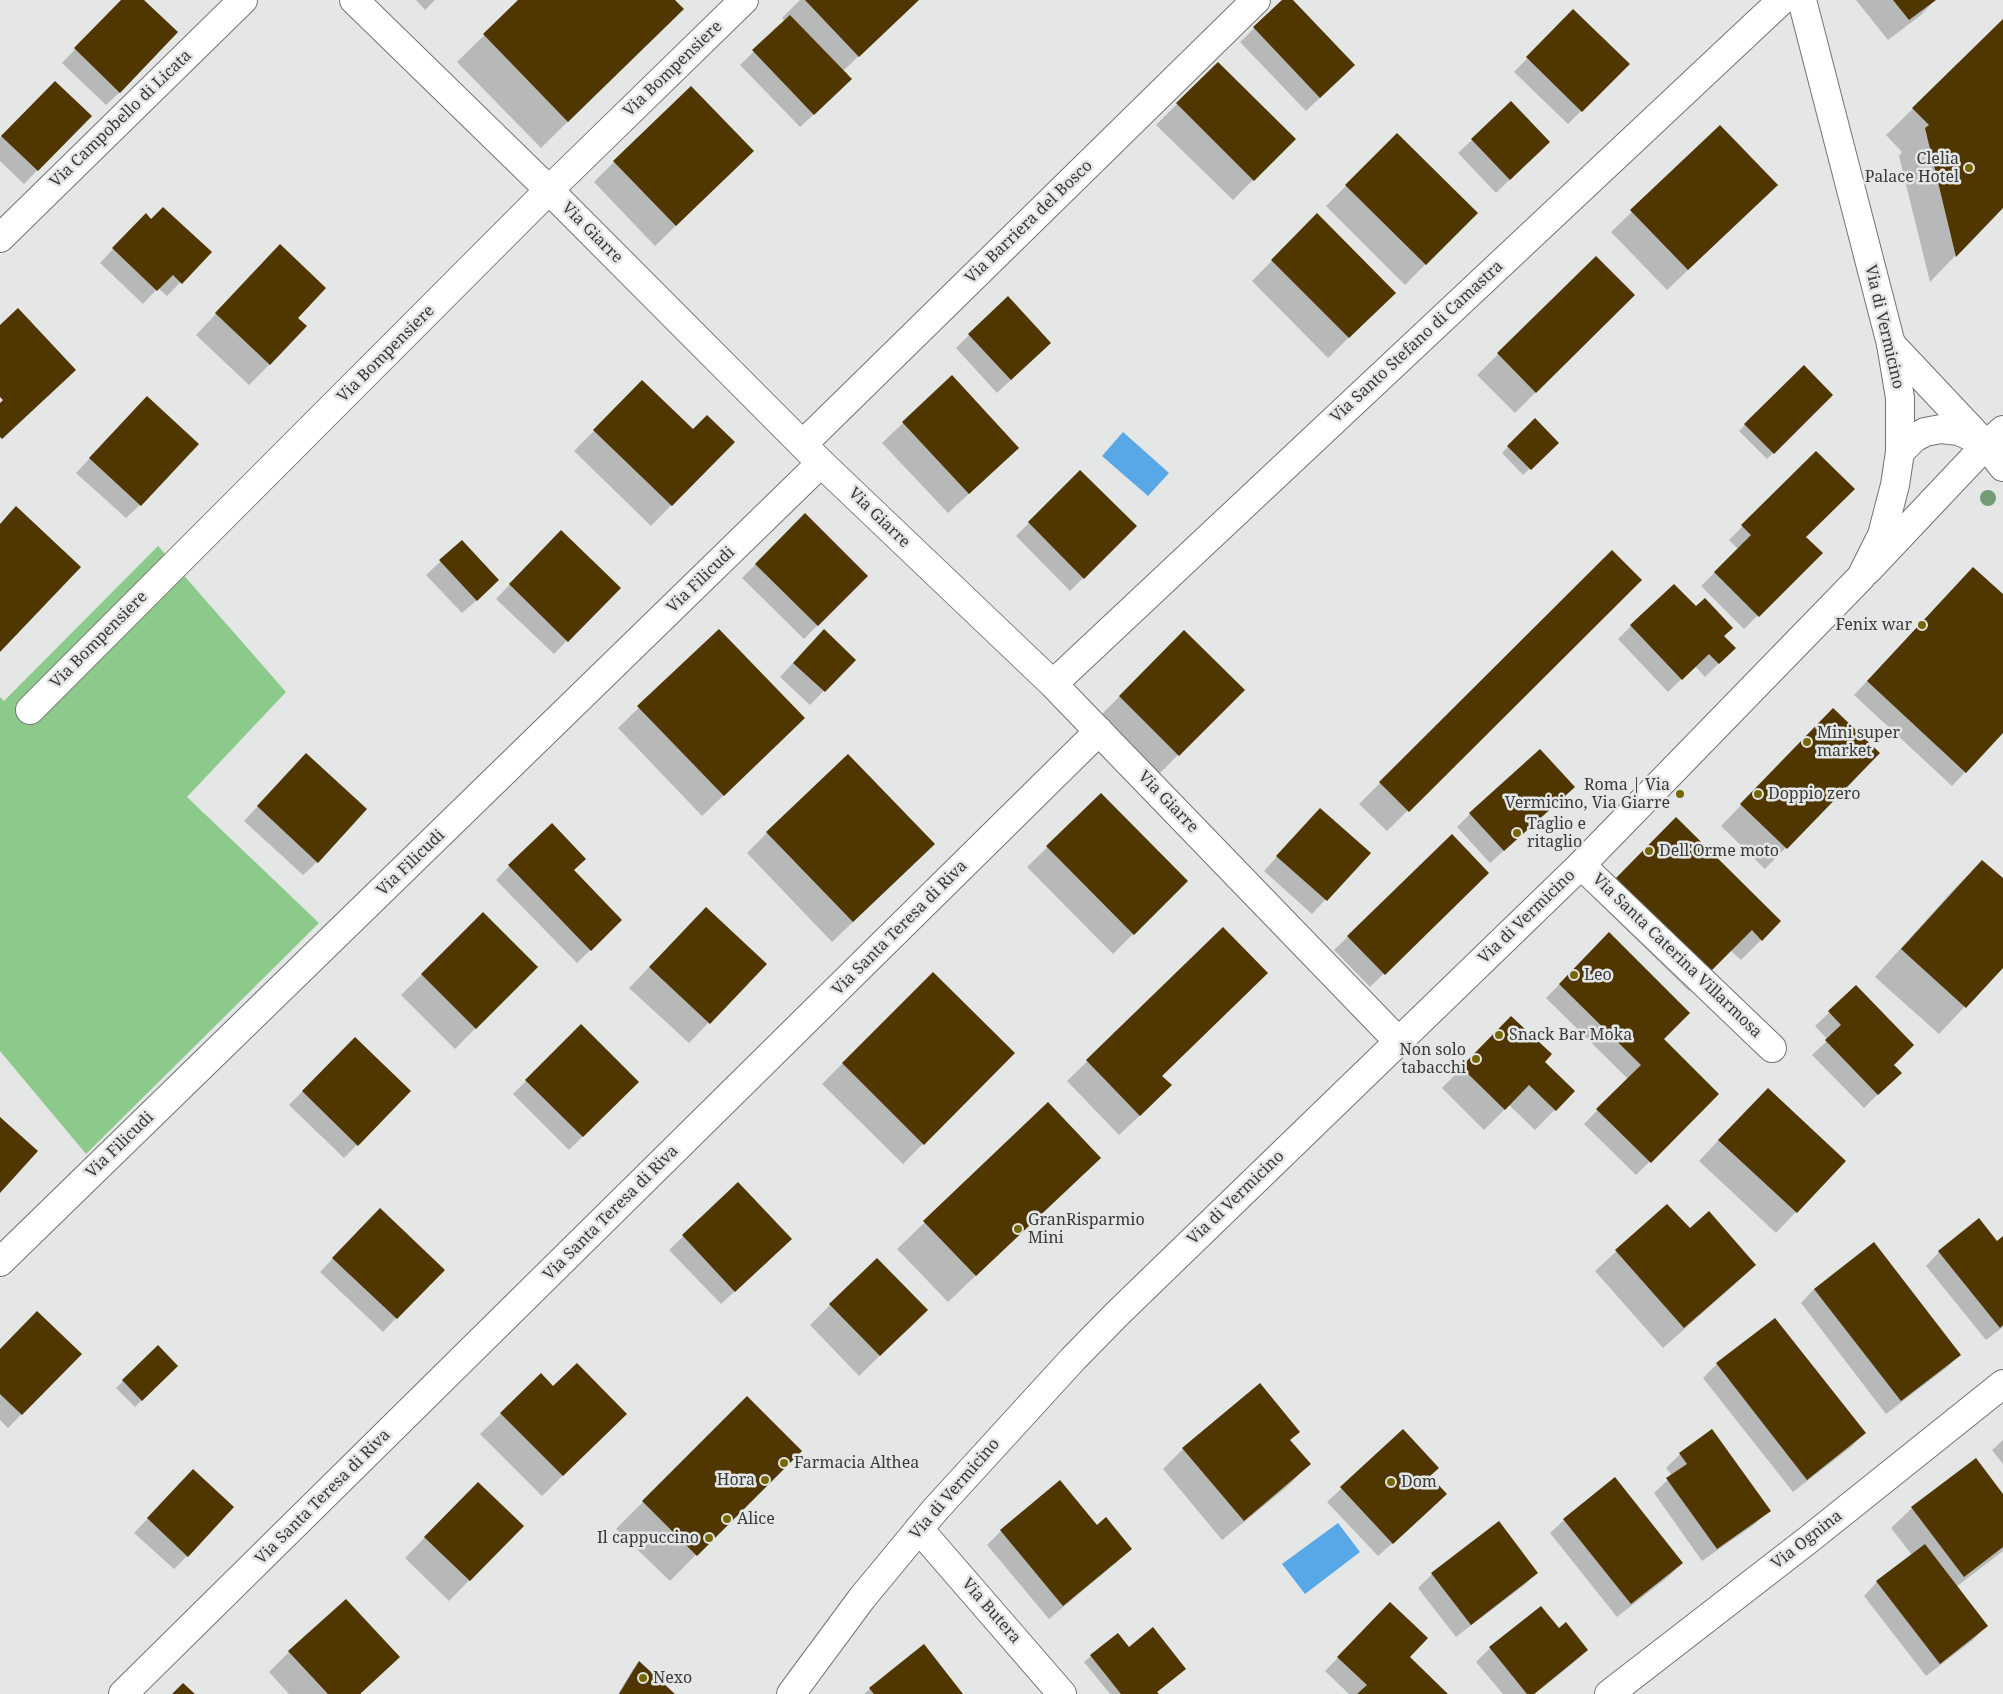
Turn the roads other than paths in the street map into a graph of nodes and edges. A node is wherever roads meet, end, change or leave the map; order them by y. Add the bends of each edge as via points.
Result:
1 (242, 0) edge
2 (354, 0) edge
3 (744, 0) edge
4 (1256, 0) edge
5 (1782, 0) edge
6 (1802, 0) edge
7 (549, 190) junction
8 (0, 238) edge
9 (1891, 344) junction
10 (1995, 438) edge
11 (1900, 452) junction
12 (812, 454) junction
13 (2003, 467) edge
14 (1861, 577) junction
15 (1053, 684) junction
16 (30, 710) dead end
17 (1099, 731) junction
18 (1581, 865) junction
19 (1398, 1041) junction
20 (1772, 1048) dead end
21 (0, 1262) edge
22 (2003, 1384) edge
23 (919, 1529) junction
24 (123, 1694) edge
25 (791, 1694) edge
26 (1062, 1694) edge
27 (1609, 1694) edge

1 - 8 street, Via Campobello di Licata
2 - 7 street, Via Giarre
3 - 7 street, Via Bompensiere
4 - 12 street, Via Barriera del Bosco
5 - 15 street, Via Santo Stefano di Camastra
6 - 9 street, Via di Vermicino
7 - 12 street, Via Giarre
7 - 16 street, Via Bompensiere
9 - 10 street
9 - 11 street, Via di Vermicino via 1900,398
10 - 11 street via 1941,429 1914,438
10 - 13 street
10 - 14 street
11 - 14 street, Via di Vermicino via 1886,523
12 - 15 street, Via Giarre
12 - 21 street, Via Filicudi
14 - 18 street, Via di Vermicino
15 - 17 street, Via Giarre
17 - 19 street, Via Giarre
17 - 24 street, Via Santa Teresa di Riva
18 - 19 street, Via di Vermicino
18 - 20 street, Via Santa Caterina Villarmosa
19 - 23 street, Via di Vermicino via 1117,1314 968,1472
22 - 27 street, Via Ognina
23 - 25 street, Via di Vermicino via 862,1598
23 - 26 street, Via Butera

